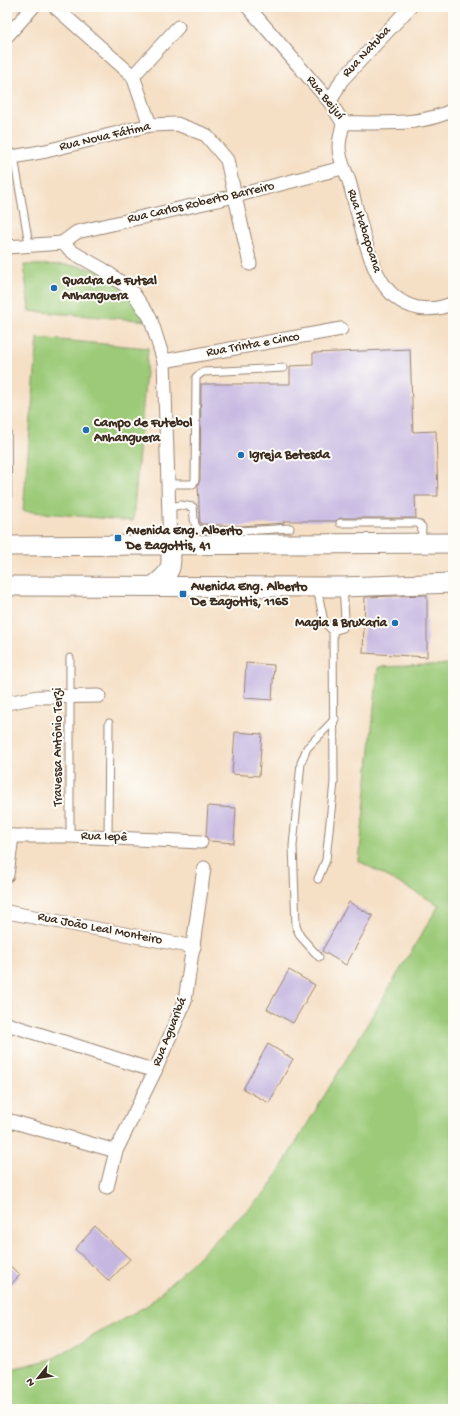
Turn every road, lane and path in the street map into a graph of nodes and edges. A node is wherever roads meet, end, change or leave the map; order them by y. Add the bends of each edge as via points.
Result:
1 (33, 7) edge
2 (55, 7) edge
3 (410, 7) edge
4 (252, 8) edge
5 (178, 27) dead end
6 (7, 36) edge
7 (133, 76) junction
8 (330, 102) junction
9 (453, 110) edge
10 (343, 123) junction
11 (150, 125) junction
12 (11, 158) edge
13 (342, 168) junction
14 (235, 196) junction
15 (62, 243) junction
16 (29, 244) junction
17 (7, 248) edge
18 (250, 264) dead end
19 (453, 303) edge
20 (341, 329) dead end
21 (164, 361) junction
22 (284, 368) dead end
23 (7, 405) edge
24 (168, 484) junction
25 (169, 507) junction
26 (340, 523) dead end
27 (7, 526) edge
28 (290, 528) dead end
29 (421, 543) junction
30 (453, 543) edge
31 (8, 546) edge
32 (170, 546) junction
33 (453, 583) edge
34 (7, 586) edge
35 (153, 586) junction
36 (316, 586) junction
37 (344, 587) junction
38 (333, 631) junction
39 (70, 658) dead end
40 (70, 695) junction
41 (99, 696) dead end
42 (7, 703) edge
43 (335, 719) junction
44 (109, 723) dead end
45 (9, 836) edge
46 (70, 836) junction
47 (108, 837) junction
48 (201, 842) dead end
49 (204, 868) dead end
50 (7, 875) edge
51 (318, 879) dead end
52 (7, 912) edge
53 (194, 947) junction
54 (319, 958) dead end
55 (7, 1024) edge
56 (155, 1071) junction
57 (7, 1120) edge
58 (116, 1151) junction
59 (107, 1188) dead end

1 - 6 street
2 - 7 street
3 - 8 street, Rua Natuba via 341,81
4 - 8 street, Rua Beijuí
5 - 7 street
7 - 11 street
8 - 10 street, Rua Beijuí
9 - 10 street, Rua Beijuí via 418,122
10 - 13 street, Rua Itabapoana via 339,147
11 - 12 street, Rua Nova Fátima
11 - 14 street, Rua Nova Fátima via 177,124 206,135 227,160
12 - 16 lane
13 - 14 street, Rua Carlos Roberto Barreiro
13 - 19 street, Rua Itabapoana via 348,180 369,255 379,278 394,297 408,306 427,310 443,308
14 - 15 street, Rua Carlos Roberto Barreiro via 77,232
14 - 18 street, Rua Nova Fátima
15 - 16 street
15 - 21 street via 130,289 150,317
16 - 17 street
20 - 21 street, Rua Trinta e Cinco
21 - 24 street
22 - 24 lane via 203,372 196,377 195,480 193,484
23 - 27 lane
24 - 25 street
25 - 28 lane via 193,507 195,526 198,529 214,531
25 - 32 street
26 - 29 lane via 416,523 422,527
27 - 31 lane
29 - 30 main road
29 - 32 main road
31 - 32 main road
32 - 35 main road via 170,569 167,575
33 - 37 main road
34 - 35 main road
35 - 36 main road
36 - 37 main road
36 - 38 lane via 324,622
37 - 38 lane via 343,628
38 - 43 lane
39 - 40 lane, Travessa Antônio Terzi
40 - 41 street
40 - 42 street via 38,697
40 - 46 lane, Travessa Antônio Terzi
43 - 51 lane via 333,790 326,860
43 - 54 lane via 307,748 301,763 293,846 296,926 300,936
44 - 47 lane
45 - 46 street, Rua Iepê
45 - 50 street
46 - 47 street, Rua Iepê
47 - 48 street, Rua Iepê
49 - 53 street, Rua Aguaribá
52 - 53 street, Rua João Leal Monteiro
53 - 56 street, Rua Aguaribá via 185,1001
55 - 56 street
56 - 58 street, Rua Aguaribá
57 - 58 street
58 - 59 street, Rua Aguaribá

